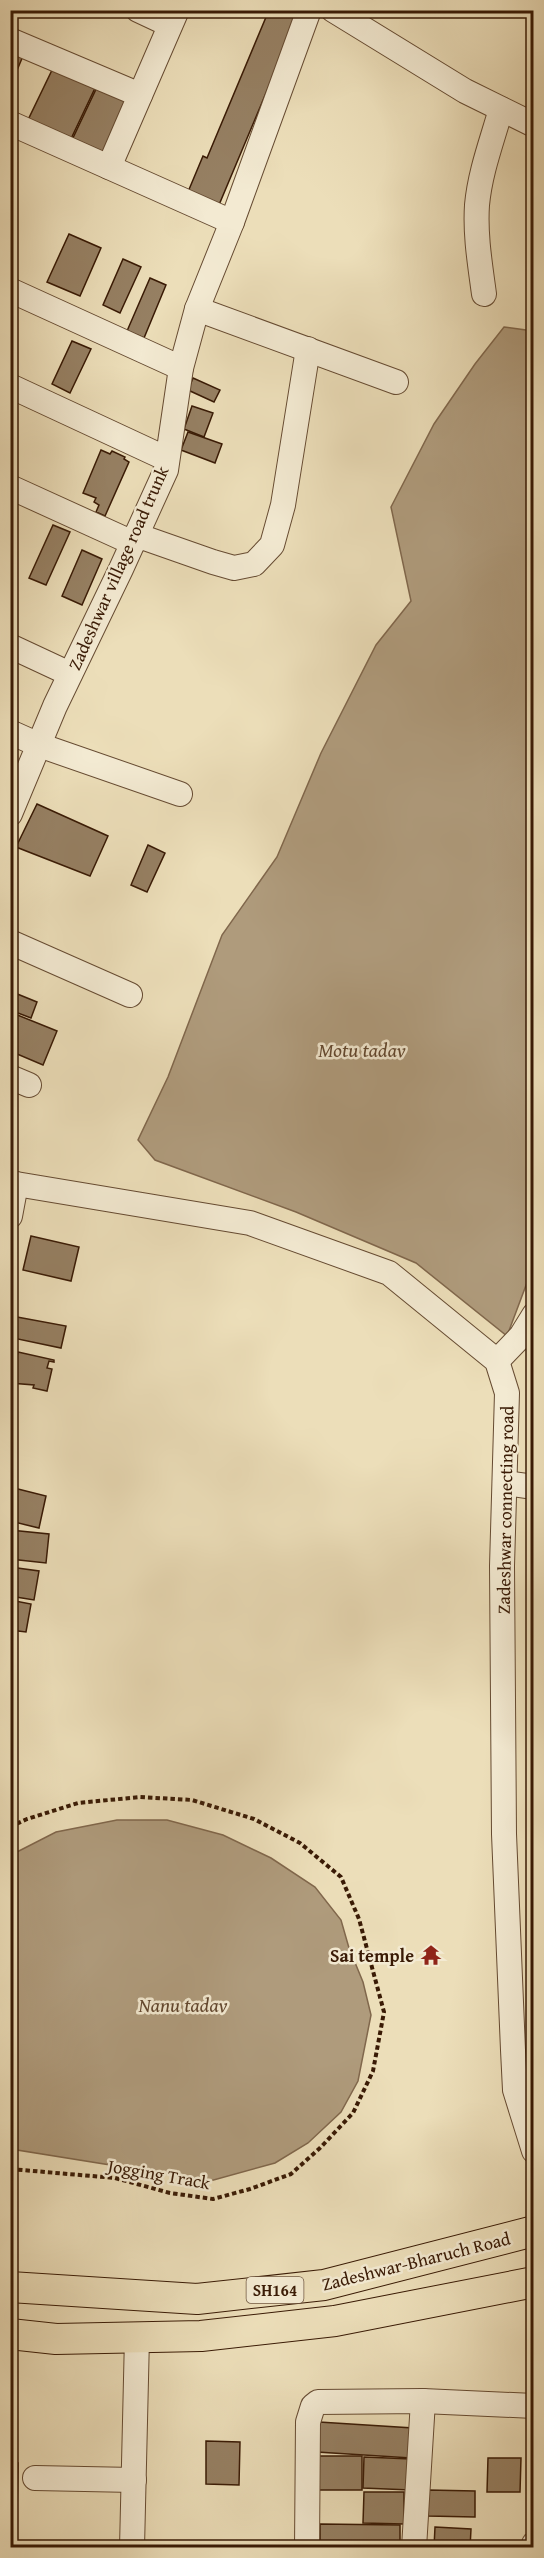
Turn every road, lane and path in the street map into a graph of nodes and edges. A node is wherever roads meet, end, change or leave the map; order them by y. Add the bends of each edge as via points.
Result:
1 (138, 10) edge
2 (309, 10) edge
3 (333, 10) edge
4 (174, 18) edge
5 (10, 40) edge
6 (140, 96) junction
7 (501, 109) junction
8 (10, 123) edge
9 (534, 125) edge
10 (109, 167) junction
11 (232, 222) junction
12 (10, 290) edge
13 (484, 294) dead end
14 (197, 309) junction
15 (308, 349) junction
16 (181, 368) junction
17 (396, 382) dead end
18 (10, 386) edge
19 (167, 459) junction
20 (10, 487) edge
21 (135, 539) junction
22 (10, 646) edge
23 (70, 674) junction
24 (10, 732) edge
25 (39, 745) junction
26 (180, 794) dead end
27 (10, 814) edge
28 (10, 942) edge
29 (130, 995) dead end
30 (13, 1184) edge
31 (10, 1216) edge
32 (534, 1315) edge
33 (497, 1361) junction
34 (505, 1483) junction
35 (534, 1487) edge
36 (10, 1827) edge
37 (534, 2151) edge
38 (10, 2169) edge
39 (534, 2231) edge
40 (534, 2282) edge
41 (10, 2288) edge
42 (10, 2334) edge
43 (137, 2337) junction
44 (423, 2401) junction
45 (534, 2406) edge
46 (35, 2478) dead end
47 (134, 2480) junction
48 (132, 2547) edge
49 (307, 2547) edge
50 (414, 2547) edge

1 - 4 street
2 - 11 street, Zadeshwar village road trunk
3 - 7 street
4 - 6 street
5 - 6 street
6 - 10 street
7 - 9 street
7 - 13 street via 477,206
8 - 10 street
10 - 11 street
11 - 14 street, Zadeshwar village road trunk
12 - 16 street
14 - 15 street
14 - 16 street, Zadeshwar village road trunk
15 - 17 street
15 - 21 street via 283,506 272,545 254,564 234,568
16 - 19 street, Zadeshwar village road trunk
18 - 19 street
19 - 21 street, Zadeshwar village road trunk via 166,470
20 - 21 street
21 - 23 street, Zadeshwar village road trunk
22 - 23 street
23 - 25 street, Zadeshwar village road trunk
24 - 25 street
25 - 26 street
25 - 27 street, Zadeshwar village road trunk
28 - 29 street
30 - 31 street
30 - 33 street via 250,1223 388,1273
32 - 33 street
33 - 34 street, Zadeshwar connecting road via 507,1393
34 - 35 street
34 - 37 street, Zadeshwar connecting road via 504,1834 515,2090
36 - 38 path, Jogging Track via 78,1803 140,1797 192,1800 254,1819 300,1843 341,1877 358,1919 384,2012 373,2071 353,2113 291,2174 213,2199 170,2193 115,2178
39 - 41 main road, Zadeshwar-Bharuch Road / SH164 via 324,2285 197,2299
40 - 43 main road, SH164 via 335,2321 201,2336
42 - 43 main road, SH164
43 - 47 street
44 - 45 street
44 - 49 street via 325,2401 313,2406 308,2422
44 - 50 street
46 - 47 street
47 - 48 street

